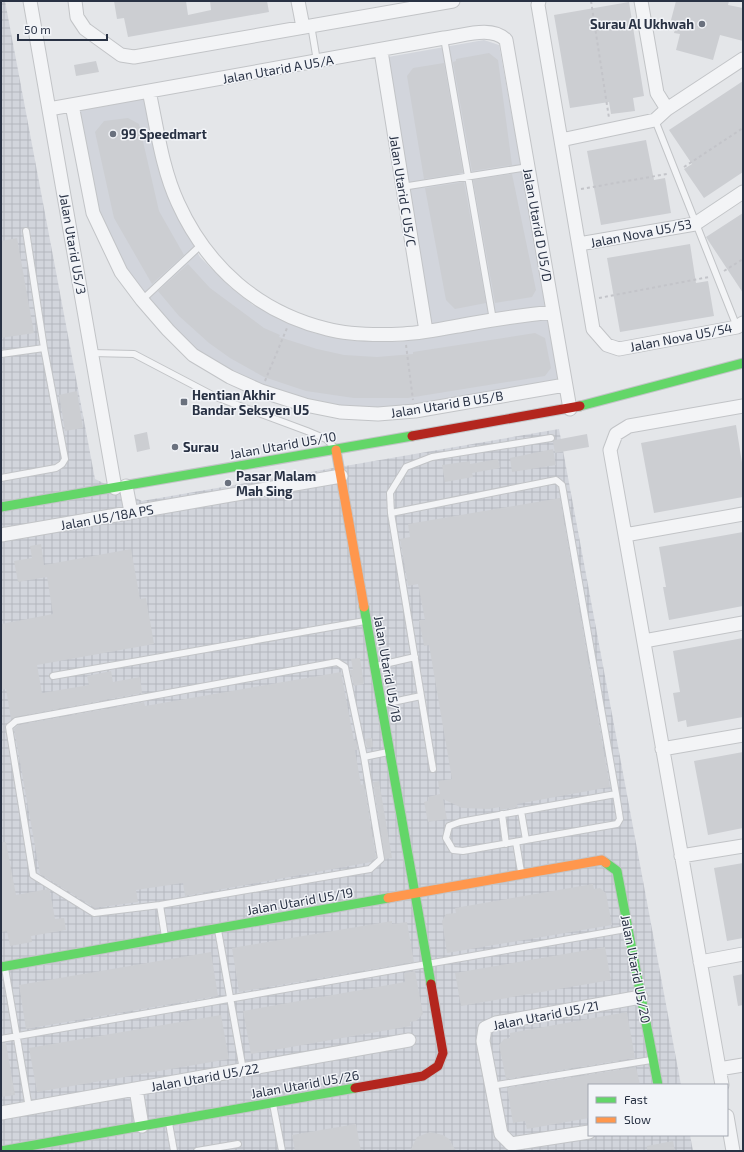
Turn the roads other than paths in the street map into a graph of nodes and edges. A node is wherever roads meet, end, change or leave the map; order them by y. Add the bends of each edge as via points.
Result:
1 (30, 1) edge
2 (75, 1) edge
3 (298, 1) edge
4 (453, 1) edge
5 (540, 1) edge
6 (641, 1) edge
7 (307, 26) junction
8 (444, 38) junction
9 (506, 40) joint
10 (381, 51) junction
11 (743, 59) edge
12 (317, 62) junction
13 (149, 91) junction
14 (72, 105) junction
15 (49, 109) junction
16 (667, 109) junction
17 (655, 120) junction
18 (561, 140) junction
19 (528, 167) junction
20 (468, 176) junction
21 (402, 187) junction
22 (743, 192) edge
23 (695, 224) junction
24 (26, 231) dead end
25 (579, 244) junction
26 (201, 245) junction
27 (142, 300) junction
28 (553, 312) junction
29 (493, 320) junction
30 (740, 325) edge
31 (426, 331) junction
32 (44, 348) junction
33 (92, 353) junction
34 (1, 354) edge
35 (743, 364) edge
36 (565, 385) junction
37 (743, 406) edge
38 (570, 409) junction
39 (551, 438) dead end
40 (336, 450) junction
41 (341, 476) junction
42 (1, 478) edge
43 (121, 487) junction
44 (1, 507) edge
45 (131, 512) junction
46 (391, 512) junction
47 (743, 514) edge
48 (1, 535) edge
49 (625, 535) junction
50 (366, 621) junction
51 (743, 623) edge
52 (644, 641) junction
53 (415, 657) junction
54 (374, 666) junction
55 (53, 676) dead end
56 (421, 696) junction
57 (381, 704) junction
58 (743, 735) edge
59 (662, 749) junction
60 (390, 751) junction
61 (364, 757) junction
62 (433, 770) dead end
63 (616, 794) junction
64 (521, 811) junction
65 (502, 814) junction
66 (526, 840) junction
67 (516, 842) junction
68 (506, 844) junction
69 (743, 846) edge
70 (681, 856) junction
71 (602, 860) joint
72 (522, 875) junction
73 (415, 894) junction
74 (160, 905) junction
75 (628, 928) junction
76 (218, 929) junction
77 (166, 938) junction
78 (743, 954) edge
79 (700, 962) junction
80 (427, 963) junction
81 (3, 967) edge
82 (641, 997) junction
83 (230, 998) junction
84 (17, 1036) junction
85 (1, 1039) edge
86 (409, 1040) dead end
87 (653, 1060) junction
88 (743, 1065) edge
89 (243, 1070) junction
90 (719, 1070) junction
91 (658, 1084) edge
92 (722, 1084) edge
93 (491, 1086) junction
94 (136, 1089) junction
95 (273, 1103) junction
96 (29, 1108) junction
97 (1, 1113) edge
98 (169, 1121) junction
99 (728, 1122) edge
100 (142, 1126) junction
101 (588, 1132) edge
102 (238, 1144) dead end
103 (1, 1151) edge
104 (174, 1151) edge
105 (197, 1151) edge
106 (282, 1151) edge
107 (733, 1151) edge

1 - 15 street, Jalan Utarid U5/3
2 - 7 street via 77,18 85,29 121,55 134,57
3 - 7 street
4 - 7 street
5 - 18 street via 538,5
6 - 16 street via 657,93
7 - 12 lane
8 - 9 street, Jalan Utarid A U5/A via 490,32 500,34
8 - 10 street, Jalan Utarid A U5/A
8 - 20 lane
9 - 19 street, Jalan Utarid D U5/D
10 - 12 street, Jalan Utarid A U5/A
10 - 21 street, Jalan Utarid C U5/C
11 - 16 street
12 - 13 street, Jalan Utarid A U5/A
13 - 14 street, Jalan Utarid A U5/A
13 - 26 street via 169,179 178,203
14 - 15 street, Jalan Utarid A U5/A
14 - 27 street, Jalan Utarid B U5/B via 93,213 121,272
15 - 33 street, Jalan Utarid U5/3
16 - 17 street
17 - 18 street
17 - 23 lane
18 - 25 street
19 - 20 lane
19 - 28 street, Jalan Utarid D U5/D
20 - 21 lane
20 - 29 lane
21 - 31 street, Jalan Utarid C U5/C
22 - 23 street, Jalan Nova U5/53
23 - 25 street, Jalan Nova U5/53
23 - 30 lane
24 - 32 lane
25 - 30 street, Jalan Nova U5/54 via 593,329 606,345 619,349
26 - 27 lane
26 - 31 street via 233,281 254,298 291,318 328,330 376,334
27 - 36 street, Jalan Utarid B U5/B via 193,355 230,377 261,391 304,405 340,412 378,414 415,411
28 - 29 street
28 - 36 street, Jalan Utarid D U5/D
29 - 31 street
32 - 34 lane
32 - 42 lane via 65,459 56,468
33 - 40 lane via 134,354 216,397 326,439
33 - 43 street, Jalan Utarid U5/3
35 - 38 street, Jalan Utarid U5/10
36 - 38 street, Jalan Utarid D U5/D
37 - 49 street via 629,426 616,434 610,450
38 - 40 street, Jalan Utarid U5/10
39 - 46 lane via 432,457 406,467 390,493
40 - 41 street, Jalan Utarid U5/18
40 - 43 street, Jalan Utarid U5/10
41 - 45 street, Jalan U5/18A PS
41 - 50 street, Jalan Utarid U5/18
43 - 44 street, Jalan Utarid U5/10
43 - 45 street, Jalan Utarid U5/3
45 - 48 street, Jalan U5/18A PS
46 - 53 lane
46 - 63 lane via 556,480 562,485
47 - 49 street
49 - 52 street
50 - 54 street, Jalan Utarid U5/18
50 - 55 lane
51 - 52 street
52 - 59 street
53 - 54 lane
53 - 56 lane
54 - 57 street, Jalan Utarid U5/18
56 - 57 lane
56 - 62 lane
57 - 60 street, Jalan Utarid U5/18
58 - 59 street
59 - 70 street
60 - 61 lane
60 - 73 street, Jalan Utarid U5/18
61 - 74 lane via 381,859 370,869
61 - 74 lane via 346,667 338,662 16,721 9,727 33,875 94,913
63 - 64 lane
63 - 66 lane via 620,819 617,824
64 - 65 lane
64 - 66 lane
65 - 68 lane
65 - 68 lane via 449,826 446,838 453,850 463,851
66 - 67 lane
67 - 68 lane
67 - 72 lane
69 - 70 street
70 - 79 street
71 - 72 street, Jalan Utarid U5/19
71 - 75 street, Jalan Utarid U5/20 via 617,871
72 - 73 street, Jalan Utarid U5/19
73 - 76 street, Jalan Utarid U5/19
73 - 80 street, Jalan Utarid U5/26
74 - 77 lane
75 - 80 lane
75 - 82 street, Jalan Utarid U5/20
76 - 77 street, Jalan Utarid U5/19
76 - 83 lane
77 - 81 street, Jalan Utarid U5/19
78 - 79 street
79 - 90 street
80 - 83 lane
80 - 95 street, Jalan Utarid U5/26 via 443,1053 438,1066 424,1076
81 - 84 lane
82 - 87 street, Jalan Utarid U5/20
82 - 93 street, Jalan Utarid U5/21 via 496,1022 485,1028 483,1041
83 - 84 lane
83 - 89 lane
84 - 85 lane
84 - 96 lane
86 - 89 street, Jalan Utarid U5/22
87 - 91 street, Jalan Utarid U5/20
87 - 93 lane
88 - 90 street
89 - 94 street, Jalan Utarid U5/22
90 - 92 street
93 - 101 street via 501,1134 511,1144
94 - 96 street, Jalan Utarid U5/22
94 - 100 street
95 - 98 street, Jalan Utarid U5/26
95 - 106 lane
96 - 97 street, Jalan Utarid U5/22
98 - 100 street, Jalan Utarid U5/26
98 - 104 lane
99 - 107 street
100 - 103 street, Jalan Utarid U5/26 via 59,1143
102 - 105 lane

